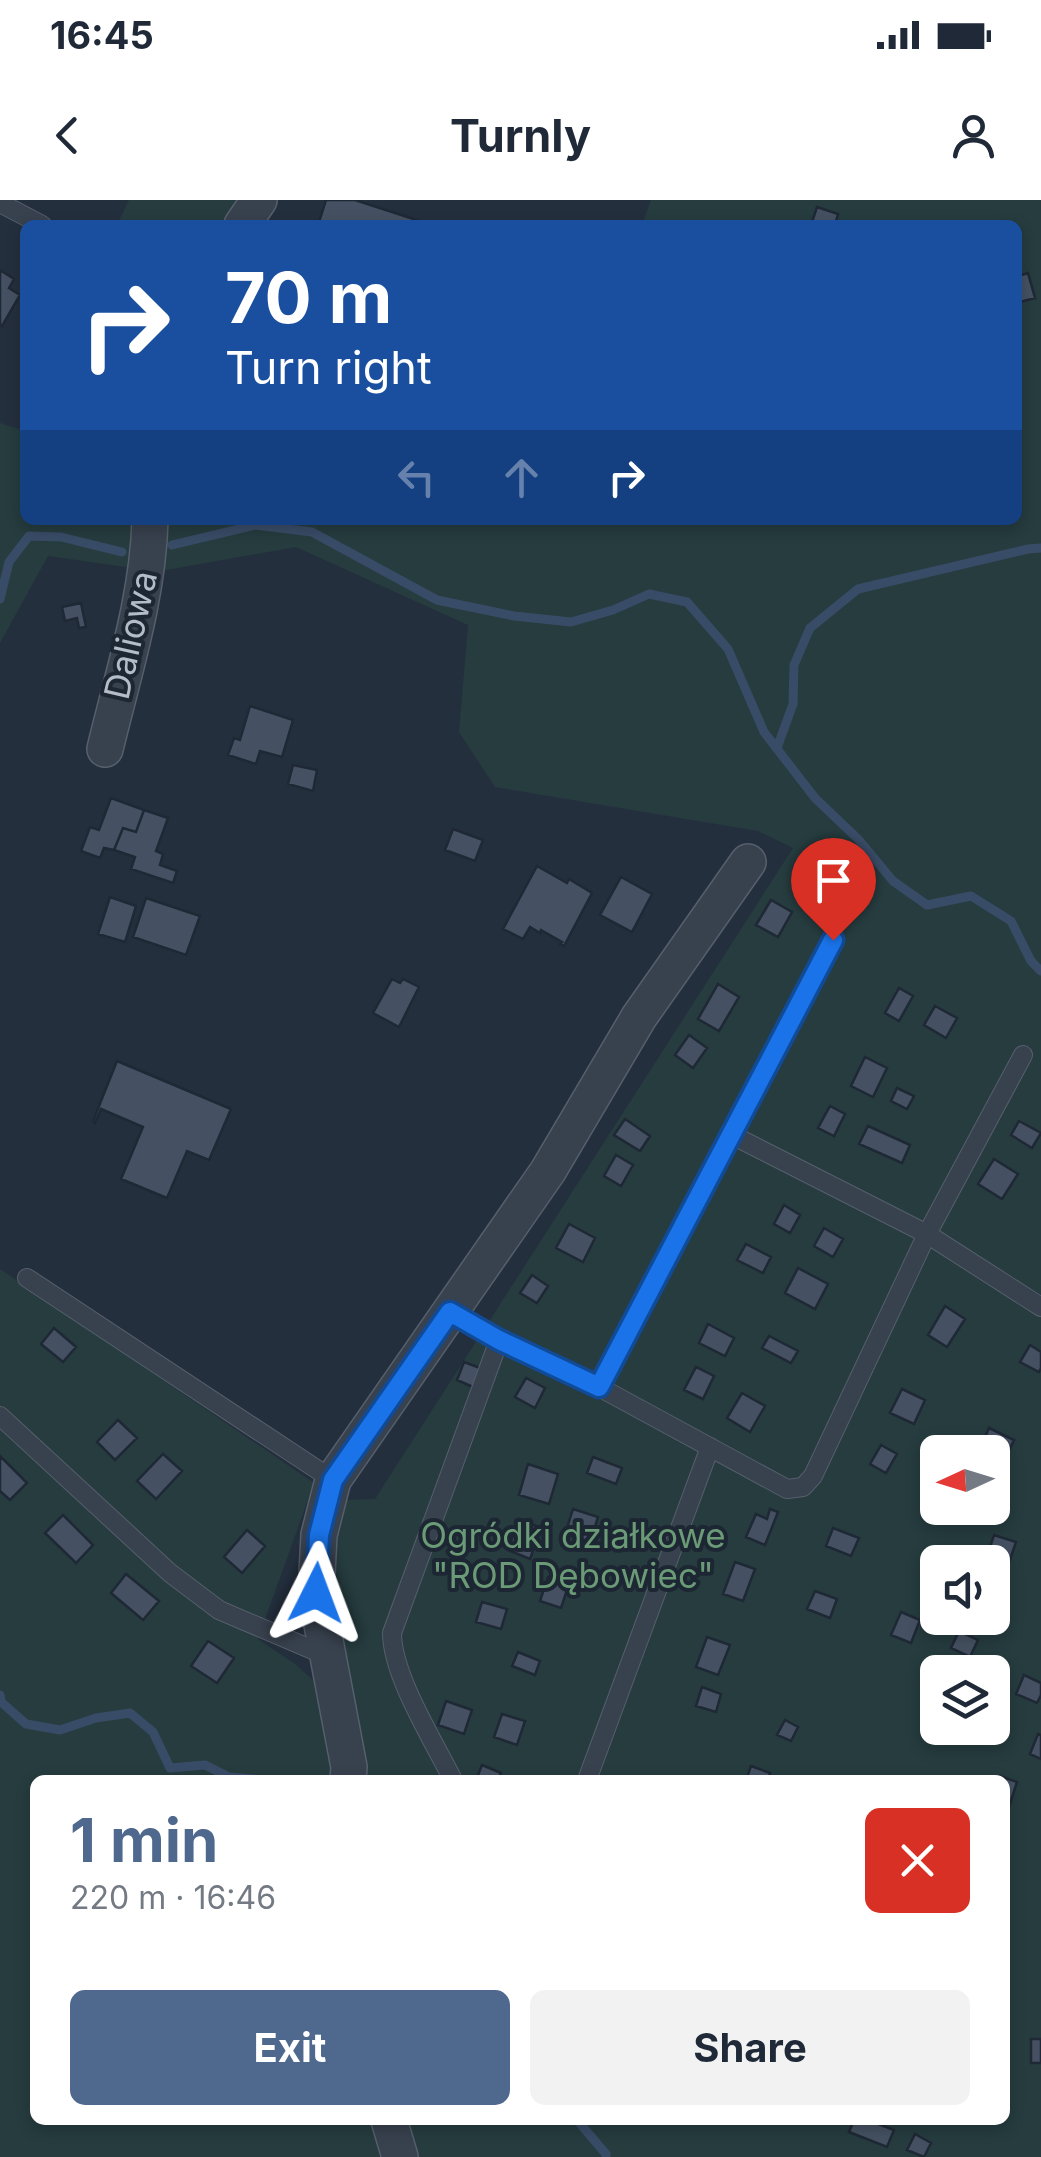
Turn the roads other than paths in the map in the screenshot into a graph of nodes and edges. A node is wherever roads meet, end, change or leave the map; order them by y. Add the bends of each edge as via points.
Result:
1 (0, 203) edge
2 (32, 220) edge
3 (150, 525) edge
4 (104, 749) dead end
5 (748, 862) dead end
6 (833, 940) dead end
7 (1023, 1055) dead end
8 (732, 1135) junction
9 (928, 1234) junction
10 (27, 1278) dead end
11 (1041, 1307) edge
12 (450, 1312) junction
13 (499, 1340) junction
14 (599, 1387) junction
15 (0, 1416) edge
16 (710, 1447) junction
17 (333, 1480) junction
18 (327, 1656) junction
19 (349, 1773) edge
20 (450, 1775) edge
21 (589, 1775) edge
22 (391, 2125) edge
23 (400, 2157) edge

1 - 2 lane
3 - 4 street, Daliowa via 142,596
5 - 12 street
6 - 8 lane
7 - 9 lane
8 - 9 lane
8 - 14 lane
9 - 11 lane
9 - 16 lane via 803,1488 787,1489
10 - 17 lane
12 - 13 lane
12 - 17 street
13 - 14 lane
13 - 20 lane via 392,1633 399,1672
14 - 16 lane
15 - 18 lane via 219,1610
16 - 21 lane
17 - 18 street via 319,1535 316,1593
18 - 19 street
22 - 23 street

